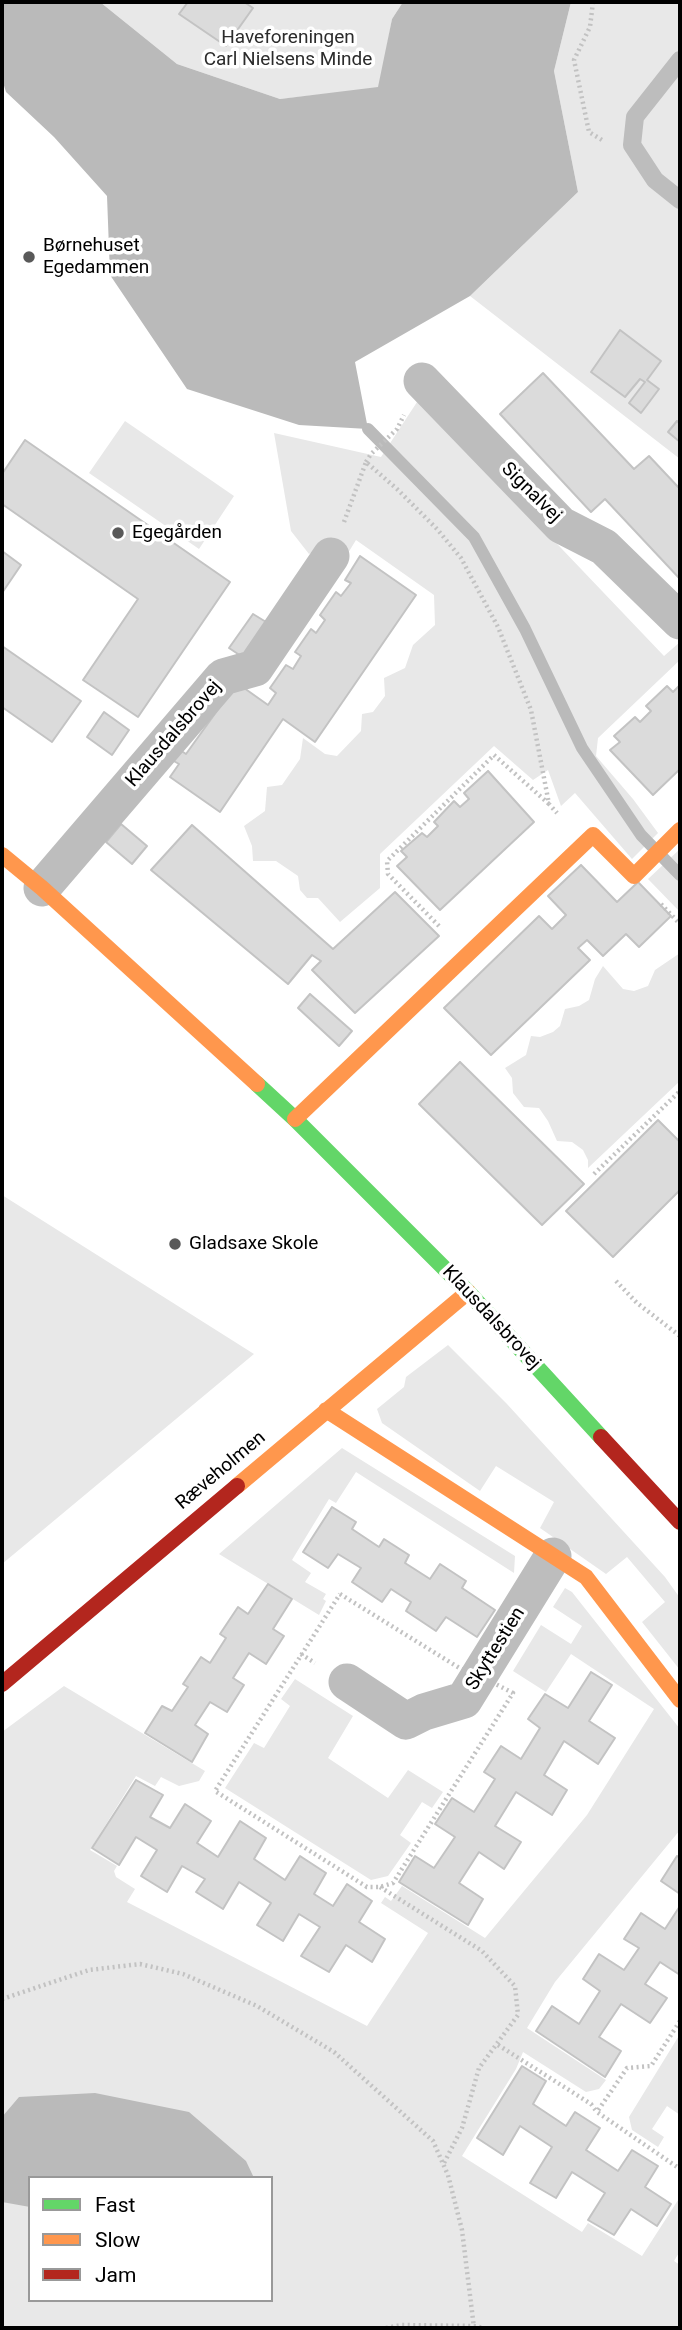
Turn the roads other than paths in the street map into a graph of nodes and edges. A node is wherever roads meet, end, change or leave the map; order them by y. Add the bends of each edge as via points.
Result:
1 (680, 60) edge
2 (680, 200) edge
3 (422, 381) dead end
4 (331, 556) road end
5 (680, 621) edge
6 (675, 835) edge
7 (2, 855) edge
8 (42, 888) junction
9 (295, 1119) junction
10 (468, 1292) junction
11 (326, 1410) junction
12 (680, 1522) edge
13 (553, 1556) junction
14 (347, 1682) dead end
15 (2, 1684) edge
16 (680, 1700) edge

1 - 2 lane via 635,117 632,145 655,180
3 - 5 street, Signalvej via 561,524 604,547
4 - 8 street, Klausdalsbrovej via 255,668 223,677
6 - 9 street via 636,873 593,835 583,842
7 - 8 street, Klausdalsbrovej
8 - 9 street, Klausdalsbrovej
9 - 10 street, Klausdalsbrovej
10 - 11 street, Ræveholmen
10 - 12 street, Klausdalsbrovej
11 - 13 street
11 - 15 street, Ræveholmen
13 - 14 street, Skyttestien via 464,1700 406,1721
13 - 16 street via 586,1577

